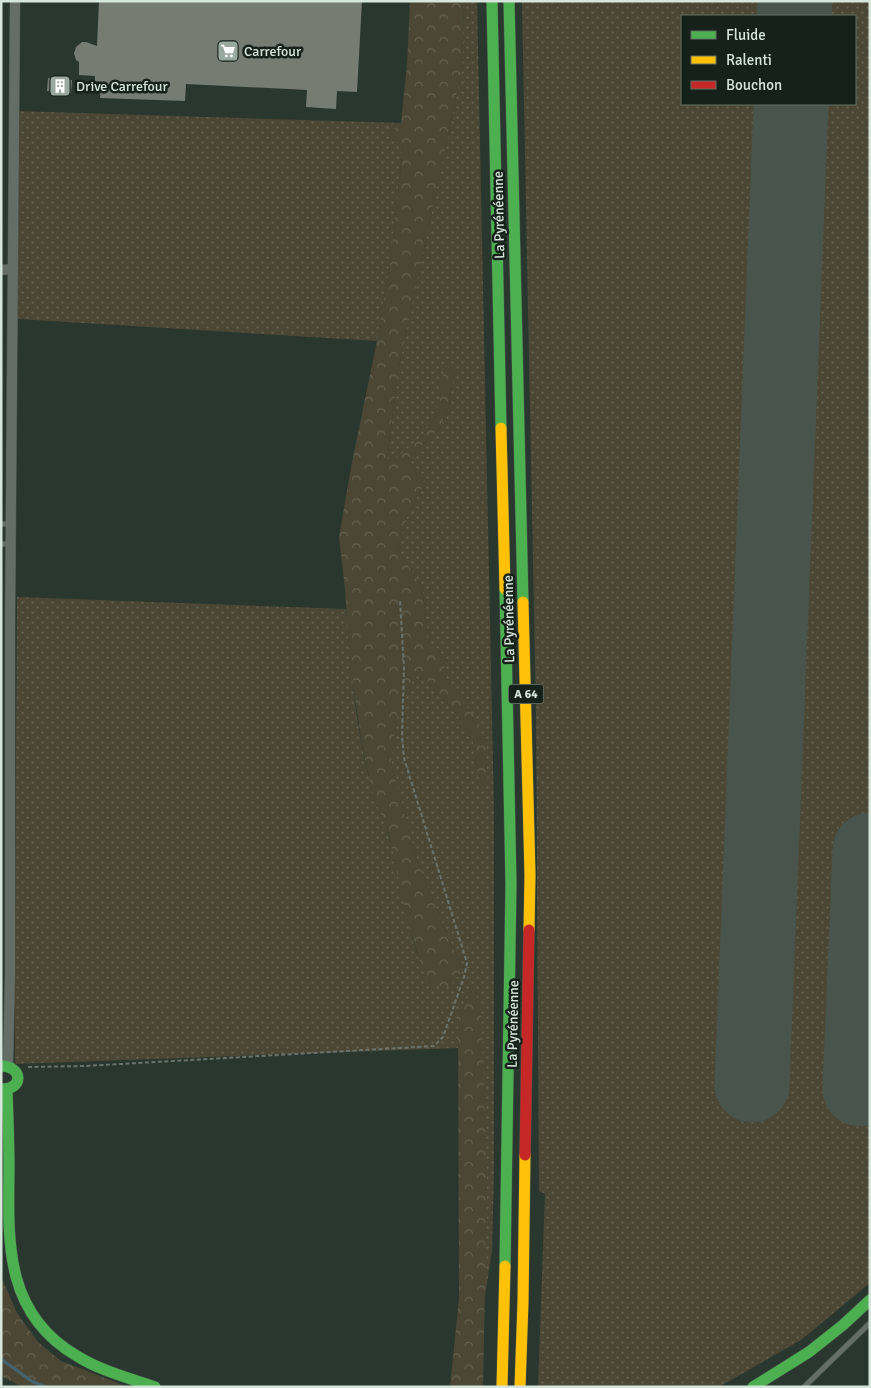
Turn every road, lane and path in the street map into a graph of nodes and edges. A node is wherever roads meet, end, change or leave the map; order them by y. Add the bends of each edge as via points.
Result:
1 (15, 1) edge
2 (492, 1) edge
3 (509, 1) edge
4 (13, 269) junction
5 (1, 270) edge
6 (6, 524) edge
7 (6, 544) edge
8 (400, 601) dead end
9 (9, 1068) edge
10 (4, 1090) edge
11 (870, 1300) edge
12 (870, 1323) edge
13 (155, 1387) edge
14 (502, 1387) edge
15 (520, 1387) edge
16 (753, 1387) edge
17 (804, 1387) edge

1 - 4 street
2 - 14 main road, La Pyrénéenne / A 64 via 511,884
3 - 15 main road, La Pyrénéenne / A 64 via 530,875
4 - 5 street
4 - 6 street
6 - 7 street
7 - 9 street
8 - 9 path via 404,758 467,963 443,1038 434,1046
9 - 10 main road via 18,1080 11,1089
10 - 13 main road via 6,1216 12,1262 19,1289 30,1312 46,1333 68,1351 97,1366
11 - 16 main road via 809,1352
12 - 17 lane

